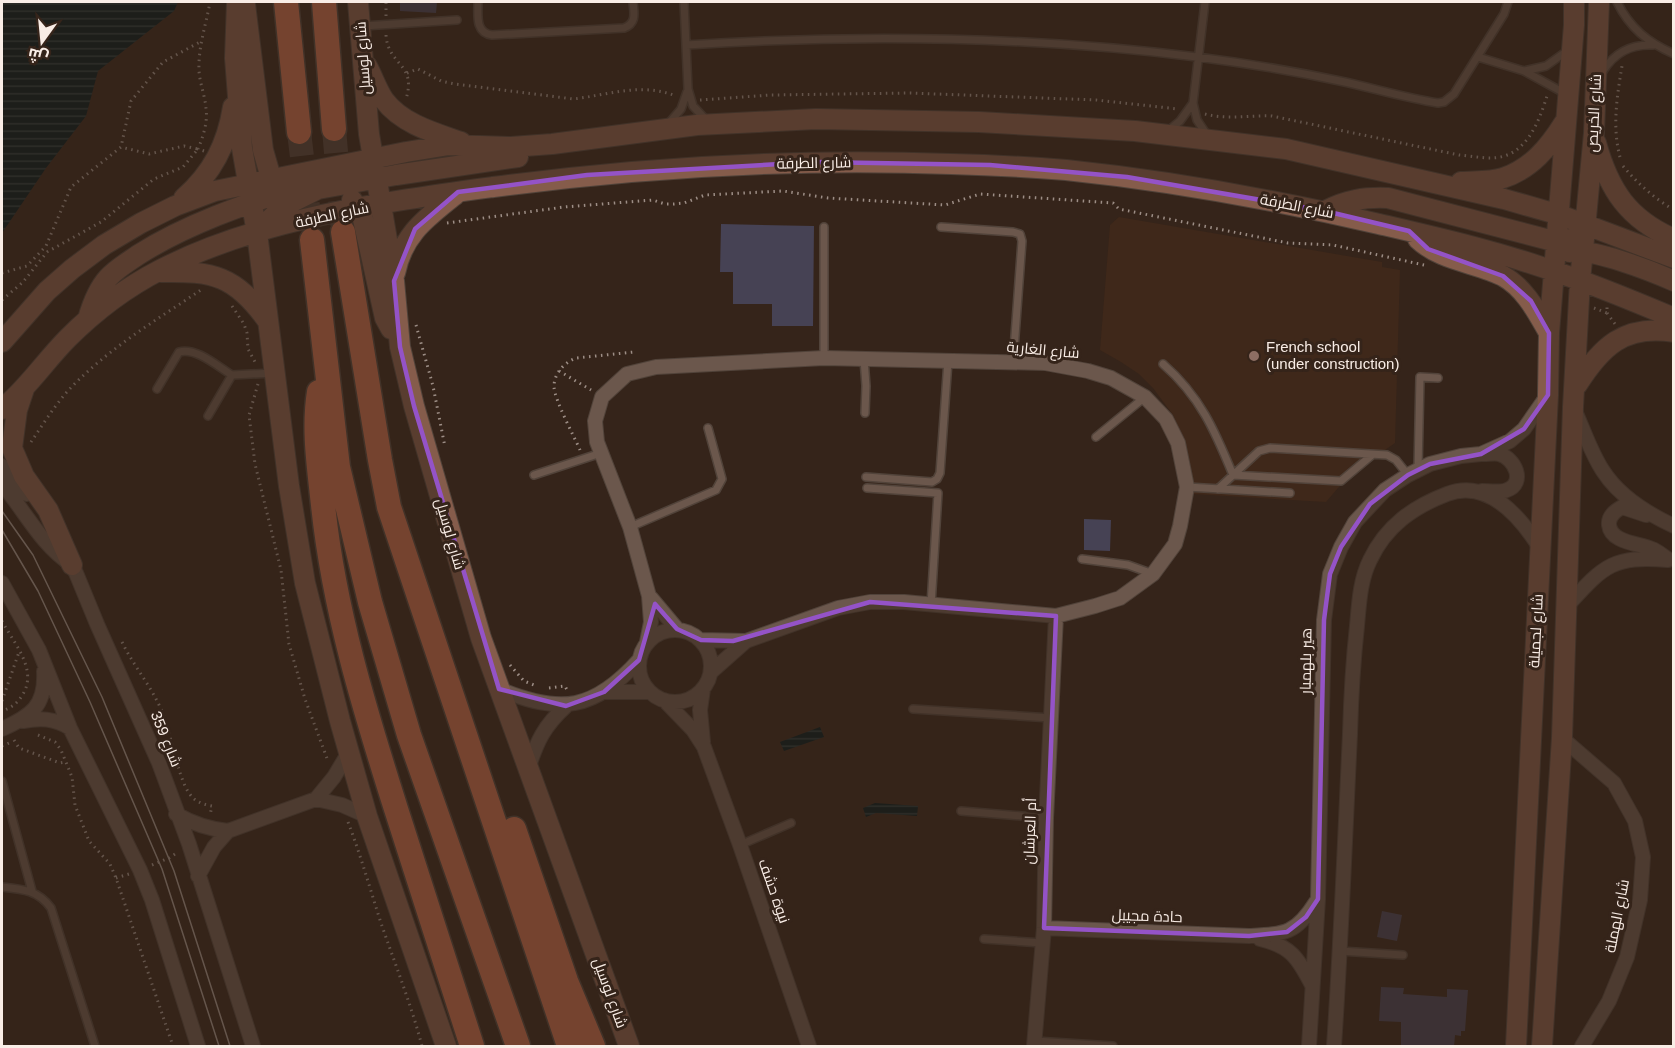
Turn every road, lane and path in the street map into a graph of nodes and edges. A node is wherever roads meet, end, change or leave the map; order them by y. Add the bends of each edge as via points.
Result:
1 (237, 2) edge
2 (244, 2) edge
3 (286, 2) edge
4 (324, 2) edge
5 (358, 2) edge
6 (386, 2) edge
7 (478, 2) edge
8 (633, 2) edge
9 (684, 2) edge
10 (1205, 2) edge
11 (1509, 2) edge
12 (1574, 2) edge
13 (1599, 2) edge
14 (1617, 2) edge
15 (456, 20) dead end
16 (386, 25) junction
17 (361, 26) junction
18 (201, 42) dead end
19 (1573, 44) junction
20 (686, 45) junction
21 (1653, 45) junction
22 (1625, 49) junction
23 (1674, 54) edge
24 (362, 55) junction
25 (1198, 57) junction
26 (1478, 57) junction
27 (1524, 71) junction
28 (236, 81) junction
29 (1596, 82) junction
30 (688, 89) junction
31 (1568, 96) junction
32 (1193, 103) junction
33 (395, 111) junction
34 (1566, 121) junction
35 (711, 124) junction
36 (334, 129) tunnel mouth
37 (658, 130) junction
38 (299, 132) tunnel mouth
39 (1594, 133) junction
40 (369, 134) junction
41 (1161, 134) junction
42 (586, 140) junction
43 (1213, 140) junction
44 (470, 144) junction
45 (121, 147) junction
46 (373, 158) junction
47 (352, 162) junction
48 (377, 178) junction
49 (322, 179) junction
50 (248, 183) junction
51 (1445, 184) junction
52 (281, 191) junction
53 (458, 192) junction
54 (251, 203) junction
55 (381, 205) junction
56 (175, 206) junction
57 (1674, 210) edge
58 (1325, 211) junction
59 (1560, 215) junction
60 (347, 218) junction
61 (1586, 225) junction
62 (824, 227) dead end
63 (941, 227) dead end
64 (1409, 231) junction
65 (257, 233) junction
66 (312, 240) tunnel mouth
67 (1674, 240) edge
68 (1557, 242) junction
69 (1583, 252) junction
70 (38, 257) junction
71 (1674, 258) edge
72 (1554, 271) junction
73 (156, 272) junction
74 (2, 273) edge
75 (394, 281) junction
76 (1580, 281) junction
77 (1674, 281) edge
78 (206, 287) dead end
79 (2, 300) edge
80 (1674, 318) edge
81 (87, 321) junction
82 (267, 321) junction
83 (1674, 332) edge
84 (1549, 333) junction
85 (2, 342) edge
86 (400, 347) junction
87 (634, 352) dead end
88 (824, 358) junction
89 (864, 359) junction
90 (326, 360) junction
91 (948, 361) junction
92 (1013, 363) junction
93 (1163, 364) dead end
94 (559, 371) junction
95 (274, 374) junction
96 (231, 375) junction
97 (1438, 378) dead end
98 (25, 386) junction
99 (157, 390) dead end
100 (1548, 394) junction
101 (602, 397) junction
102 (1145, 397) junction
103 (1574, 397) junction
104 (2, 409) edge
105 (865, 413) dead end
106 (208, 416) dead end
107 (708, 428) dead end
108 (1096, 437) dead end
109 (12, 448) junction
110 (580, 452) dead end
111 (601, 453) junction
112 (1481, 454) junction
113 (1372, 455) junction
114 (2, 466) edge
115 (1413, 472) junction
116 (534, 475) dead end
117 (1233, 475) junction
118 (866, 477) dead end
119 (2, 484) edge
120 (1186, 487) junction
121 (867, 488) dead end
122 (1218, 489) junction
123 (1474, 491) junction
124 (1290, 493) dead end
125 (389, 507) junction
126 (1657, 518) junction
127 (1673, 524) edge
128 (630, 527) junction
129 (1540, 548) junction
130 (1082, 559) dead end
131 (1671, 561) edge
132 (72, 565) junction
133 (1153, 574) junction
134 (4, 591) edge
135 (649, 596) junction
136 (931, 605) junction
137 (1566, 608) junction
138 (1056, 616) junction
139 (2, 621) edge
140 (677, 629) junction
141 (118, 634) dead end
142 (701, 640) junction
143 (746, 641) junction
144 (647, 642) junction
145 (19, 652) junction
146 (639, 660) junction
147 (44, 663) junction
148 (711, 672) junction
149 (499, 689) junction
150 (703, 689) junction
151 (604, 692) junction
152 (650, 692) junction
153 (664, 700) junction
154 (2, 701) edge
155 (566, 706) junction
156 (913, 709) dead end
157 (2, 711) edge
158 (1051, 718) junction
159 (18, 722) junction
160 (70, 728) junction
161 (2, 729) edge
162 (29, 735) dead end
163 (22, 737) dead end
164 (1562, 738) junction
165 (14, 740) junction
166 (2, 746) edge
167 (704, 747) junction
168 (349, 752) junction
169 (66, 762) junction
170 (528, 769) junction
171 (2, 781) edge
172 (316, 799) junction
173 (961, 812) dead end
174 (176, 814) junction
175 (367, 816) junction
176 (1046, 818) junction
177 (791, 823) dead end
178 (207, 828) junction
179 (228, 831) junction
180 (189, 844) junction
181 (740, 845) junction
182 (140, 870) junction
183 (198, 876) junction
184 (116, 878) junction
185 (2, 887) edge
186 (32, 891) junction
187 (1318, 899) junction
188 (1044, 928) junction
189 (1249, 936) junction
190 (984, 939) dead end
191 (1042, 944) junction
192 (1340, 951) junction
193 (1403, 955) dead end
194 (1312, 986) junction
195 (1035, 1044) edge
196 (95, 1047) edge
197 (173, 1047) edge
198 (198, 1047) edge
199 (253, 1047) edge
200 (446, 1047) edge
201 (472, 1047) edge
202 (518, 1047) edge
203 (569, 1047) edge
204 (593, 1047) edge
205 (629, 1047) edge
206 (809, 1047) edge
207 (1113, 1047) edge
208 (1309, 1047) edge
209 (1334, 1047) edge
210 (1516, 1047) edge
211 (1542, 1047) edge
212 (1582, 1047) edge

1 - 28 main road
2 - 52 main road via 263,150
3 - 38 highway
4 - 36 highway
5 - 17 main road, شارع لوسيل
6 - 16 path
7 - 8 lane via 480,27 488,35 624,28 634,20
9 - 20 lane
10 - 25 lane
11 - 26 lane
12 - 19 main road, شارع الخريص
13 - 29 main road, شارع الخريص
14 - 21 lane
15 - 16 lane
16 - 17 lane
16 - 33 path via 387,47 407,73 409,82 406,99
17 - 24 main road, شارع لوسيل
18 - 45 path via 163,62 131,101
19 - 27 lane via 1546,66
19 - 31 main road, شارع الخريص
20 - 25 lane via 782,39 942,38
20 - 30 lane
21 - 22 lane
21 - 23 lane
22 - 29 lane via 1610,60
22 - 57 path via 1616,98 1616,144 1622,165 1644,189
24 - 33 main road via 379,92
24 - 40 main road, شارع لوسيل
25 - 26 lane via 1438,103 1450,99
25 - 32 lane
26 - 27 lane
27 - 31 lane
28 - 50 main road
28 - 56 main road via 229,129 219,154 205,178
29 - 39 main road, شارع الخريص
30 - 35 lane via 693,106
30 - 37 lane via 675,118
31 - 34 main road, شارع الخريص
32 - 41 lane via 1180,121
32 - 43 lane via 1197,120
33 - 44 main road via 419,126
34 - 51 main road via 1550,146 1527,166 1502,179
34 - 59 main road, شارع الخريص
35 - 37 main road
35 - 41 main road via 816,120 979,122
37 - 42 main road
39 - 61 main road, شارع الخريص
39 - 67 main road via 1616,194 1635,217
40 - 46 main road, شارع لوسيل
40 - 47 main road
41 - 43 main road
42 - 44 main road via 511,147
42 - 48 main road via 540,154
43 - 51 main road via 1286,148
44 - 46 main road
45 - 70 path via 71,188
45 - 70 path via 149,154 184,146 198,149 183,167 154,178 101,222
46 - 47 main road
46 - 48 main road, شارع لوسيل
47 - 49 main road via 343,171
48 - 49 main road
48 - 55 main road, شارع لوسيل
49 - 52 main road
49 - 60 main road via 354,202
50 - 52 main road
50 - 54 main road
50 - 56 main road
51 - 59 main road
52 - 54 main road
52 - 60 main road
52 - 65 main road via 276,212
53 - 55 main road, شارع الطرفة
53 - 58 main road, شارع الطرفة via 587,175 705,166 903,162 1127,177
53 - 75 main road via 415,230 401,254
54 - 65 main road
54 - 81 main road via 192,227 125,263 104,283
55 - 60 main road, شارع الطرفة
55 - 75 main road, شارع لوسيل
56 - 85 main road via 141,223 72,269
58 - 64 main road, شارع الطرفة
58 - 68 main road via 1350,200 1388,198
59 - 61 main road
59 - 68 main road, شارع لجميلة
60 - 65 main road, شارع الطرفة
60 - 86 main road via 363,219 385,318
60 - 125 highway
61 - 68 main road via 1571,238
61 - 69 main road, شارع لجميلة
61 - 71 main road
62 - 88 lane
63 - 92 lane via 1020,234
64 - 72 main road, شارع الطرفة
64 - 84 main road via 1428,249 1503,276 1531,301
65 - 73 main road, شارع الطرفة via 193,254
65 - 82 main road
66 - 90 highway
68 - 72 main road, شارع لجميلة
69 - 72 main road via 1565,253
69 - 76 main road, شارع لجميلة
69 - 77 main road
70 - 74 path via 27,266
70 - 79 path via 23,282
72 - 76 main road, شارع الطرفة
72 - 84 main road, شارع لجميلة
73 - 81 main road, شارع الطرفة
73 - 82 main road via 201,273 220,278 239,288
75 - 86 main road, شارع لوسيل
76 - 80 main road, شارع الطرفة
76 - 103 main road, شارع لجميلة
78 - 109 path via 97,364 66,393 27,446
81 - 98 main road, شارع الطرفة
82 - 95 main road
83 - 103 main road via 1630,334 1605,348 1590,364
84 - 100 main road, شارع لجميلة
86 - 149 main road, شارع لوسيل via 446,522
87 - 94 path via 576,358
88 - 89 street, شارع الغارية
88 - 101 street, شارع الغارية via 656,367 627,374
89 - 91 street, شارع الغارية
89 - 105 lane
90 - 201 highway via 316,436 326,537 342,624 360,695
90 - 202 highway via 338,467 370,602 409,735
91 - 92 street, شارع الغارية
91 - 118 lane via 937,479 932,482
92 - 102 street, شارع الغارية via 1088,370
93 - 117 lane via 1197,400
94 - 101 path
94 - 110 path via 555,393
95 - 96 lane
95 - 168 main road via 306,583
96 - 99 lane via 184,350 175,356
96 - 106 lane
97 - 115 lane via 1420,377
98 - 104 main road, شارع الطرفة
98 - 109 main road
100 - 112 street, هير بلهمبار via 1524,429 1510,441
100 - 129 main road, شارع لجميلة
101 - 111 street via 596,421
102 - 108 lane
102 - 120 street, شارع الغارية via 1166,419 1178,443
103 - 126 street via 1602,470 1616,488
103 - 137 main road, شارع لجميلة
107 - 128 lane via 721,485
109 - 132 main road via 24,476 48,510
111 - 116 lane
111 - 128 street
112 - 115 street, هير بلهمبار via 1430,464
112 - 123 street via 1506,457 1513,462 1517,478 1506,491
113 - 115 lane via 1390,456
113 - 117 lane via 1341,481
113 - 117 lane via 1270,448 1259,451
114 - 132 street, شارع 359 via 28,496
115 - 187 street, هير بلهمبار via 1385,490 1355,522 1330,574 1324,620
117 - 122 lane
119 - 132 street via 47,545
120 - 122 lane
120 - 133 street, شارع الغارية via 1175,544
121 - 136 lane via 938,494
122 - 124 lane
123 - 129 street via 1511,510
123 - 192 street via 1451,493 1402,517 1370,560 1360,592
125 - 203 highway
125 - 204 highway via 413,553
126 - 127 street
126 - 131 street via 1622,507 1612,513 1608,523 1612,534 1655,549
128 - 135 street
129 - 210 main road, شارع لجميلة
130 - 133 lane via 1128,565
131 - 137 street via 1625,560 1610,566 1592,579
132 - 174 street, شارع 359 via 159,763
133 - 138 street, شارع الغارية via 1120,598
134 - 147 street
135 - 140 street
135 - 144 street via 651,621
136 - 138 street, شارع الغارية
136 - 143 street, شارع الغارية via 904,602 838,608
137 - 164 main road, شارع لجميلة
138 - 158 street, أم العرشان
139 - 145 path
140 - 142 street
140 - 144 street via 666,630
141 - 178 path via 153,691 188,792 197,803 212,806
142 - 143 street, شارع الغارية
142 - 148 street via 709,651
143 - 148 street, شارع الغارية
144 - 146 street
145 - 154 path
145 - 157 path via 27,668 27,684 18,701
146 - 151 street
146 - 152 street via 639,671
147 - 159 street via 42,696 32,712
147 - 160 street
148 - 150 street
149 - 155 street via 525,699
149 - 170 main road, شارع لوسيل
150 - 153 street via 690,699
150 - 167 street, نيوة حشف via 700,710
151 - 152 street
151 - 155 street
152 - 153 street
153 - 167 street, نيوة حشف
155 - 170 street via 544,728
156 - 158 lane
158 - 176 street, أم العرشان
159 - 160 street via 53,719
159 - 161 street
160 - 182 street
162 - 169 path via 55,742
163 - 165 path
164 - 211 main road, شارع لجميلة
164 - 212 street, شارع الهملة via 1614,783 1635,821 1643,857 1640,900 1627,957 1609,1000
165 - 166 path
165 - 169 path via 19,748
167 - 181 street, نيوة حشف
168 - 172 street
168 - 175 main road
169 - 184 path via 75,805 89,841 110,864
170 - 205 main road, شارع لوسيل
171 - 186 lane
172 - 175 street
172 - 179 street
173 - 176 lane
174 - 178 street
174 - 180 street, شارع 359
175 - 200 main road
176 - 188 street, أم العرشان
177 - 181 lane
178 - 179 street
179 - 183 street
180 - 182 path
180 - 183 street, شارع 359
181 - 206 street, نيوة حشف
182 - 184 path
182 - 198 street
183 - 199 street, شارع 359
184 - 197 path
185 - 186 lane
186 - 196 lane via 51,908
187 - 189 street, حادة مجيبل via 1306,917 1287,932
187 - 194 street, هير بلهمبار
188 - 189 street, حادة مجيبل
188 - 191 street, أم العرشان
189 - 194 street, حادة مجيبل via 1274,942 1293,953
190 - 191 lane
191 - 195 street, أم العرشان
192 - 193 lane
192 - 209 street
194 - 208 street, هير بلهمبار
195 - 207 lane

